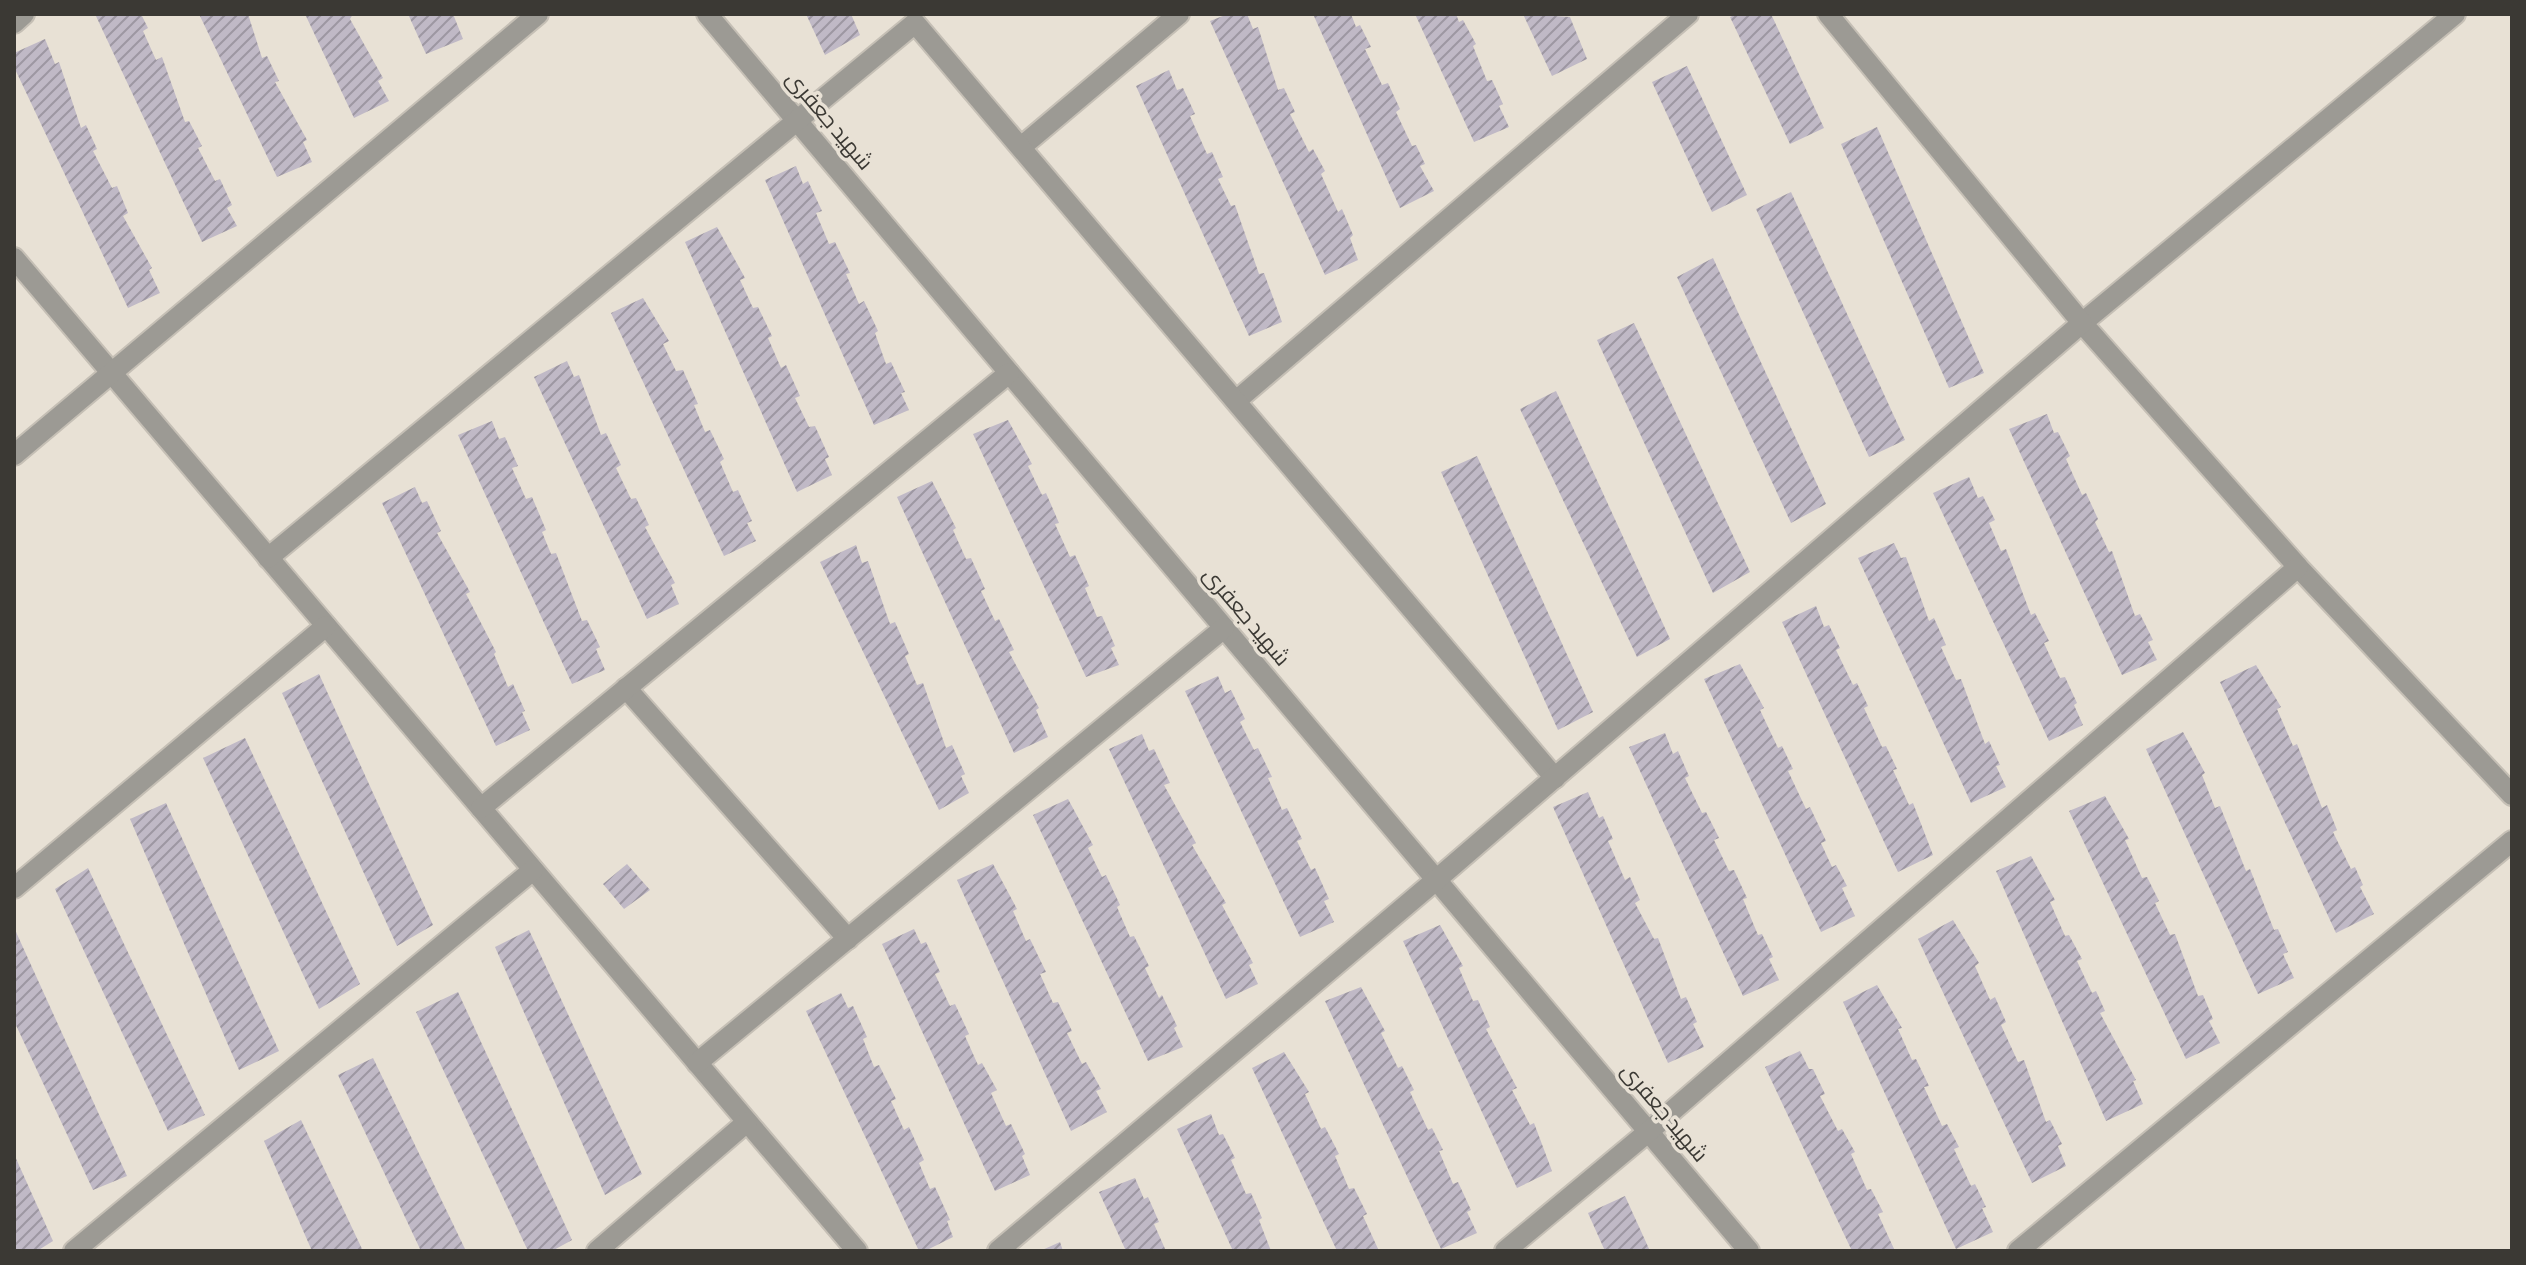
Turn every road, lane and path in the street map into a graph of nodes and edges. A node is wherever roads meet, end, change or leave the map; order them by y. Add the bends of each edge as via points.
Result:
1 (24, 14) edge
2 (538, 14) edge
3 (707, 14) edge
4 (1179, 14) edge
5 (1688, 14) edge
6 (1828, 14) edge
7 (2455, 14) edge
8 (921, 19) edge
9 (14, 23) edge
10 (797, 121) junction
11 (1021, 147) junction
12 (14, 258) edge
13 (2082, 323) junction
14 (112, 373) junction
15 (1009, 373) junction
16 (1236, 401) junction
17 (14, 455) edge
18 (268, 558) junction
19 (2298, 567) junction
20 (326, 626) junction
21 (1224, 628) junction
22 (626, 688) junction
23 (1555, 778) junction
24 (2512, 795) edge
25 (481, 808) junction
26 (2512, 841) edge
27 (533, 870) junction
28 (1436, 880) junction
29 (14, 888) edge
30 (848, 939) junction
31 (697, 1063) junction
32 (747, 1122) junction
33 (1648, 1132) junction
34 (74, 1251) edge
35 (597, 1251) edge
36 (857, 1251) edge
37 (998, 1251) edge
38 (1505, 1251) edge
39 (1749, 1251) edge
40 (2018, 1251) edge

1 - 9 street
2 - 14 street
3 - 10 street, شهید جعفری
4 - 11 street
5 - 16 street
6 - 13 street
7 - 13 street
8 - 10 street
8 - 11 street
10 - 15 street, شهید جعفری
10 - 18 street
11 - 16 street
12 - 14 street
13 - 19 street
13 - 23 street
14 - 17 street
14 - 18 street
15 - 21 street, شهید جعفری
15 - 22 street
16 - 23 street
18 - 20 street
19 - 24 street
19 - 33 street
20 - 25 street
20 - 29 street
21 - 28 street, شهید جعفری
21 - 30 street
22 - 25 street
22 - 30 street
23 - 28 street
25 - 27 street
26 - 40 street
27 - 31 street
27 - 34 street
28 - 33 street, شهید جعفری
28 - 37 street
30 - 31 street
31 - 32 street
32 - 35 street
32 - 36 street
33 - 38 street
33 - 39 street, شهید جعفری

